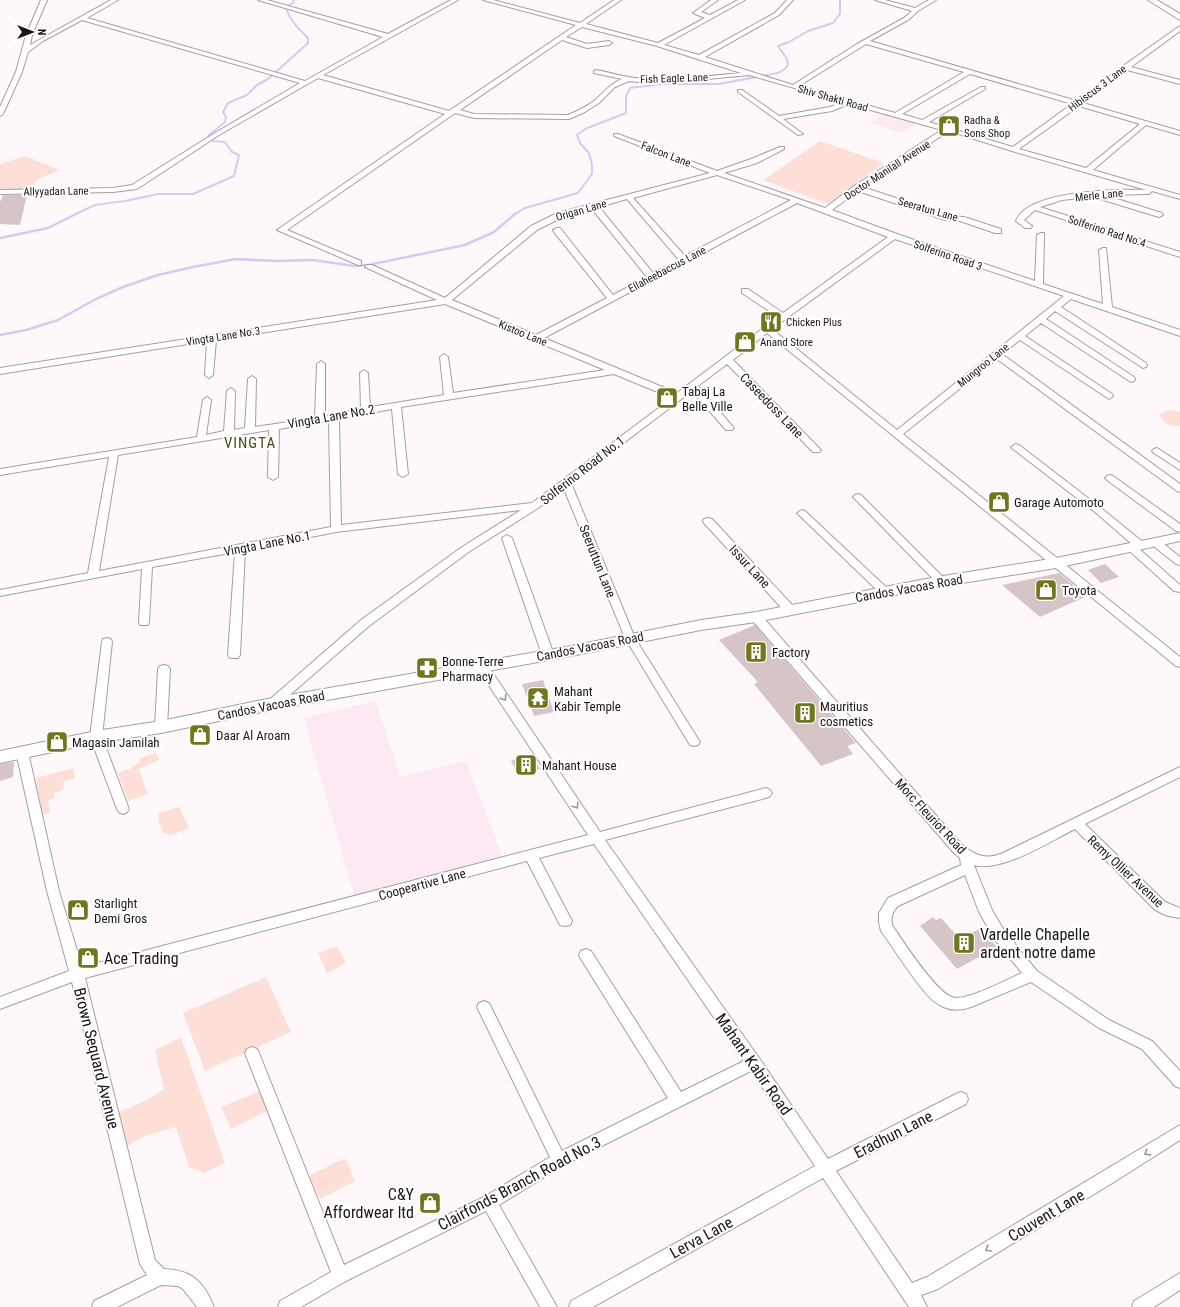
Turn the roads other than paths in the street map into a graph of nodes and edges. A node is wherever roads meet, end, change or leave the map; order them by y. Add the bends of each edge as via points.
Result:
1 (44, 0) edge
2 (115, 0) edge
3 (261, 0) edge
4 (455, 0) edge
5 (491, 0) edge
6 (618, 0) edge
7 (715, 0) edge
8 (742, 0) edge
9 (790, 0) edge
10 (878, 0) edge
11 (932, 0) edge
12 (1152, 0) edge
13 (916, 10) junction
14 (710, 17) junction
15 (82, 18) junction
16 (1180, 18) edge
17 (582, 24) junction
18 (1180, 28) edge
19 (388, 36) junction
20 (561, 38) junction
21 (866, 42) junction
22 (609, 43) dead end
23 (659, 45) junction
24 (25, 51) junction
25 (699, 58) junction
26 (1125, 67) junction
27 (596, 72) dead end
28 (969, 72) junction
29 (755, 74) junction
30 (318, 76) junction
31 (628, 79) junction
32 (1180, 82) edge
33 (306, 83) junction
34 (794, 87) junction
35 (983, 88) dead end
36 (740, 91) dead end
37 (849, 102) junction
38 (1077, 103) junction
39 (453, 113) junction
40 (0, 114) edge
41 (896, 115) junction
42 (777, 118) junction
43 (923, 122) junction
44 (1145, 123) junction
45 (948, 129) junction
46 (1180, 133) edge
47 (800, 134) dead end
48 (616, 135) dead end
49 (782, 148) dead end
50 (1014, 150) junction
51 (1087, 170) junction
52 (717, 173) junction
53 (858, 188) junction
54 (0, 192) edge
55 (1166, 193) junction
56 (1094, 194) junction
57 (628, 196) junction
58 (1180, 196) edge
59 (797, 200) junction
60 (594, 206) junction
61 (1034, 207) junction
62 (826, 211) junction
63 (1159, 215) dead end
64 (1028, 226) dead end
65 (558, 230) dead end
66 (998, 231) dead end
67 (1041, 235) dead end
68 (894, 236) junction
69 (1103, 250) dead end
70 (1180, 254) edge
71 (684, 260) junction
72 (358, 263) dead end
73 (369, 267) dead end
74 (652, 277) junction
75 (1039, 286) junction
76 (745, 291) dead end
77 (1069, 296) junction
78 (612, 298) junction
79 (446, 301) junction
80 (1055, 307) junction
81 (1108, 309) junction
82 (783, 317) junction
83 (1041, 319) junction
84 (1180, 323) edge
85 (768, 330) junction
86 (1176, 332) edge
87 (1020, 336) junction
88 (212, 338) junction
89 (538, 338) junction
90 (997, 355) junction
91 (444, 357) dead end
92 (728, 360) junction
93 (321, 364) dead end
94 (1143, 366) dead end
95 (0, 371) edge
96 (615, 371) junction
97 (364, 373) dead end
98 (209, 375) dead end
99 (252, 379) dead end
100 (1131, 379) dead end
101 (693, 386) junction
102 (231, 391) dead end
103 (1110, 396) dead end
104 (449, 397) junction
105 (678, 397) junction
106 (207, 400) dead end
107 (396, 405) junction
108 (366, 410) junction
109 (334, 417) junction
110 (320, 420) junction
111 (274, 426) junction
112 (729, 428) dead end
113 (250, 430) junction
114 (229, 433) junction
115 (898, 434) junction
116 (201, 439) junction
117 (1016, 447) dead end
118 (816, 450) dead end
119 (1157, 451) dead end
120 (114, 454) junction
121 (1180, 467) edge
122 (0, 472) edge
123 (403, 474) dead end
124 (273, 477) dead end
125 (1110, 478) dead end
126 (566, 483) junction
127 (1180, 489) edge
128 (858, 497) dead end
129 (536, 506) junction
130 (802, 513) dead end
131 (708, 521) dead end
132 (336, 529) junction
133 (1180, 529) edge
134 (1180, 537) edge
135 (507, 538) dead end
136 (1142, 545) junction
137 (240, 548) junction
138 (1180, 562) edge
139 (1056, 563) junction
140 (147, 566) junction
141 (93, 576) junction
142 (942, 582) junction
143 (1178, 589) dead end
144 (885, 592) junction
145 (0, 593) edge
146 (791, 611) junction
147 (756, 617) junction
148 (144, 622) dead end
149 (630, 638) junction
150 (107, 642) dead end
151 (234, 655) dead end
152 (548, 655) junction
153 (1180, 663) edge
154 (482, 666) junction
155 (164, 669) dead end
156 (272, 704) junction
157 (161, 727) junction
158 (96, 737) junction
159 (694, 742) dead end
160 (22, 752) junction
161 (0, 757) edge
162 (1178, 776) edge
163 (766, 793) dead end
164 (123, 810) dead end
165 (1076, 823) junction
166 (596, 837) junction
167 (531, 856) junction
168 (967, 862) junction
169 (1180, 913) edge
170 (565, 921) dead end
171 (586, 955) dead end
172 (77, 974) junction
173 (1032, 975) junction
174 (0, 1003) edge
175 (484, 1007) dead end
176 (252, 1052) dead end
177 (754, 1064) junction
178 (1180, 1081) edge
179 (961, 1099) dead end
180 (678, 1101) junction
181 (1180, 1132) edge
182 (559, 1160) junction
183 (826, 1168) junction
184 (489, 1202) junction
185 (340, 1275) junction
186 (160, 1277) junction
187 (1180, 1281) edge
188 (908, 1292) junction
189 (100, 1307) edge
190 (206, 1307) edge
191 (286, 1307) edge
192 (550, 1307) edge
193 (577, 1307) edge
194 (919, 1307) edge
195 (1140, 1307) edge

1 - 24 street
2 - 15 street
3 - 19 street
4 - 19 street, Allyyadan Lane
5 - 17 street, Shiv Shakti Road
6 - 17 street
7 - 14 street via 696,14
8 - 14 street
9 - 25 street via 777,14
10 - 13 street
11 - 13 street
12 - 16 main road
13 - 21 street via 906,19
14 - 23 street
15 - 24 street
15 - 33 street
17 - 20 street
17 - 23 street, Shiv Shakti Road
18 - 26 street, Hibiscus 3 Lane
19 - 30 street, Allyyadan Lane
20 - 22 street via 587,46
20 - 39 street
21 - 28 street
21 - 34 street
23 - 25 street, Shiv Shakti Road
24 - 40 street via 19,72
25 - 29 street, Shiv Shakti Road
26 - 32 street
26 - 38 street, Hibiscus 3 Lane
27 - 31 street, Fish Eagle Lane
28 - 38 street
28 - 41 street
29 - 31 street, Fish Eagle Lane
29 - 34 street, Shiv Shakti Road
30 - 33 street, Allyyadan Lane
30 - 39 street
31 - 39 street via 613,86 597,102 569,117 500,117
33 - 54 street, Allyyadan Lane via 134,186 113,190
34 - 37 street, Shiv Shakti Road
35 - 43 street
36 - 42 street
37 - 41 street, Shiv Shakti Road
37 - 42 street via 832,109
38 - 44 street
38 - 50 street, Hibiscus 3 Lane
39 - 72 street via 281,230
41 - 43 street, Shiv Shakti Road
42 - 47 street
43 - 45 street, Shiv Shakti Road
44 - 46 street
44 - 51 street
45 - 50 street, Shiv Shakti Road
45 - 53 street, Doctor Manilall Avenue
48 - 52 street, Falcon Lane
49 - 52 street, Origan Lane via 754,161
50 - 51 street, Shiv Shakti Road
51 - 55 street, Shiv Shakti Road
52 - 57 street, Origan Lane
52 - 59 street, Solferino Road 3
53 - 62 street, Doctor Manilall Avenue
53 - 66 street, Seeratun Lane via 948,218 961,219
55 - 56 street, Merle Lane
55 - 58 street, Shiv Shakti Road
56 - 61 street, Merle Lane via 1044,202
56 - 63 street
57 - 60 street, Origan Lane
57 - 71 street
59 - 62 street, Solferino Road 3
59 - 71 street, Ellaheebaccus Lane
60 - 74 street
60 - 79 street, Origan Lane via 560,215 534,228
61 - 64 street via 1020,219
61 - 70 street, Solferino Rad No.4
62 - 68 street, Solferino Road 3
65 - 78 street
67 - 75 street
68 - 75 street, Solferino Road 3
68 - 82 street, Solferino Road No.1
69 - 81 street
71 - 74 street, Ellaheebaccus Lane
73 - 79 street, Kistoo Lane
74 - 78 street, Ellaheebaccus Lane
75 - 77 street, Solferino Road 3
76 - 82 street
77 - 80 street, Mungroo Lane
77 - 81 street, Solferino Road 3
78 - 89 street, Ellaheebaccus Lane
79 - 88 street, Vingta Lane No.3
79 - 89 street, Kistoo Lane
80 - 83 street, Mungroo Lane
80 - 94 street
81 - 86 street, Solferino Road 3
82 - 85 street, Solferino Road No.1
83 - 87 street, Mungroo Lane
83 - 100 street
84 - 86 street
85 - 92 street, Solferino Road No.1
85 - 115 street
87 - 90 street, Mungroo Lane
87 - 103 street
88 - 95 street, Vingta Lane No.3
88 - 98 street
89 - 96 street, Kistoo Lane
90 - 115 street, Mungroo Lane
90 - 127 street
91 - 104 street
92 - 101 street, Solferino Road No.1
92 - 118 street, Caseedoss Lane
93 - 110 street
96 - 104 street, Vingta Lane No.2
96 - 105 street, Kistoo Lane
97 - 108 street
99 - 113 street
101 - 105 street, Solferino Road No.1
101 - 112 street
102 - 114 street
104 - 107 street, Vingta Lane No.2
105 - 126 street, Solferino Road No.1
106 - 116 street
107 - 108 street, Vingta Lane No.2
107 - 123 street
108 - 109 street, Vingta Lane No.2
109 - 110 street, Vingta Lane No.2
109 - 132 street
110 - 111 street, Vingta Lane No.2
111 - 113 street, Vingta Lane No.2
111 - 124 street
113 - 114 street, Vingta Lane No.2
114 - 116 street, Vingta Lane No.2
115 - 139 street
116 - 120 street, Vingta Lane No.2
117 - 136 street
119 - 121 street
120 - 122 street, Vingta Lane No.2
120 - 141 street
125 - 133 street
126 - 129 street, Solferino Road No.1
126 - 149 street, Seeruttun Lane
128 - 142 street
129 - 132 street, Vingta Lane No.1
129 - 156 street, Solferino Road No.1 via 466,549 365,623
130 - 144 street
131 - 146 street, Issur Lane
132 - 137 street, Vingta Lane No.1
134 - 136 main road, Candos Vacoas Road
135 - 152 street
136 - 138 street
136 - 139 main road, Candos Vacoas Road
136 - 143 street
137 - 140 street, Vingta Lane No.1
137 - 151 street
139 - 142 main road, Candos Vacoas Road
139 - 153 street
140 - 141 street, Vingta Lane No.1
140 - 148 street
141 - 145 street, Vingta Lane No.1
142 - 144 main road, Candos Vacoas Road
144 - 146 main road, Candos Vacoas Road
146 - 147 main road, Candos Vacoas Road
147 - 149 main road, Candos Vacoas Road
147 - 168 street, Morc Fleuriot Road
149 - 152 main road, Candos Vacoas Road
149 - 159 street, Seeruttun Lane
150 - 158 street
152 - 154 main road, Candos Vacoas Road
154 - 156 main road, Candos Vacoas Road
154 -> 166 street, Mahant Kabir Road
155 - 157 street
156 - 157 main road, Candos Vacoas Road
157 - 158 main road, Candos Vacoas Road
158 - 160 main road, Candos Vacoas Road
158 - 164 street
160 - 161 main road, Candos Vacoas Road
160 - 172 street, Brown Sequard Avenue via 53,891
162 - 165 street, Morc Fleuriot Road
163 - 166 street, Coopeartive Lane
165 - 168 street, Morc Fleuriot Road via 995,862
165 - 169 street, Remy Ollier Avenue via 1160,906
166 - 167 street, Coopeartive Lane
166 - 177 street, Mahant Kabir Road
167 - 170 street
167 - 172 street, Coopeartive Lane
168 - 173 street via 986,912 1000,936
168 - 173 street via 893,902 884,916 886,927 933,992 948,1004 966,1003
171 - 180 street
172 - 174 street, Coopeartive Lane
172 - 186 street, Brown Sequard Avenue via 148,1264
173 - 178 street via 1104,1024 1147,1045
175 - 182 street
176 - 185 street
177 - 180 street, Clairfonds Branch Road No.3
177 - 183 street, Mahant Kabir Road
179 - 183 street, Eradhun Lane
180 - 182 street, Clairfonds Branch Road No.3
181 -> 188 street, Couvent Lane via 932,1283
182 - 184 street, Clairfonds Branch Road No.3
183 - 188 street, Mahant Kabir Road
183 - 193 street, Lerva Lane
184 - 185 street, Clairfonds Branch Road No.3
184 - 192 street
185 - 191 street, Clairfonds Branch Road No.3
186 - 189 street
186 - 190 street via 178,1277 195,1286
187 - 195 street
188 - 194 street, Mahant Kabir Road

